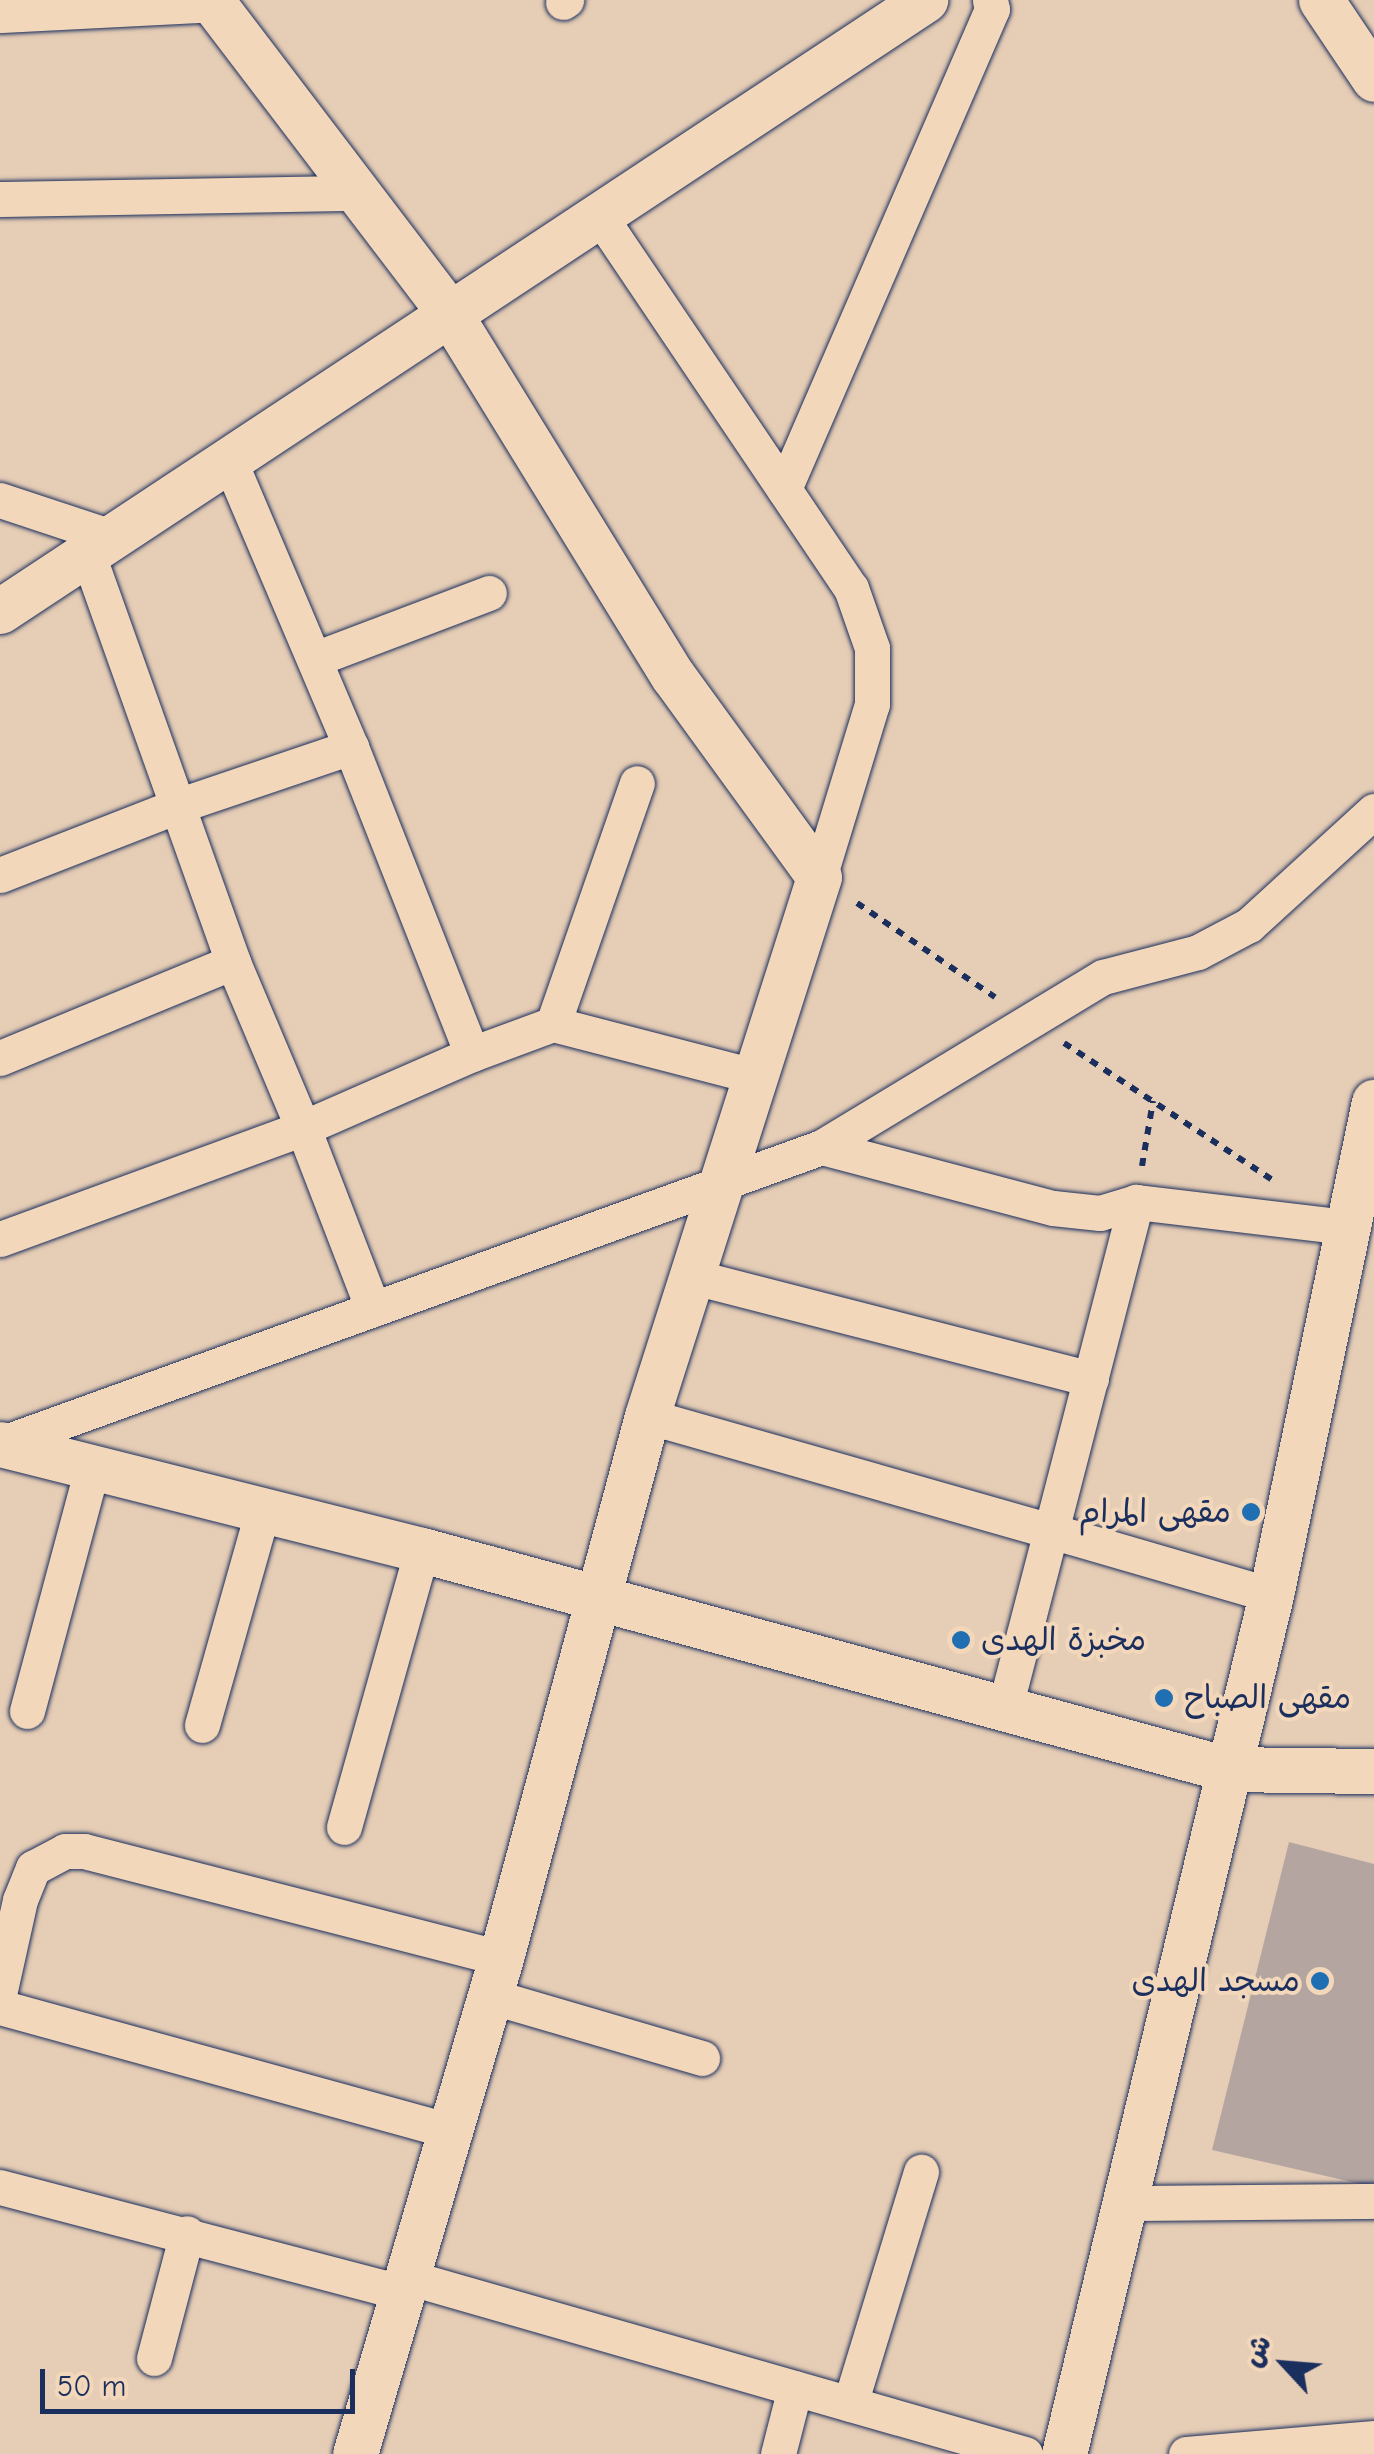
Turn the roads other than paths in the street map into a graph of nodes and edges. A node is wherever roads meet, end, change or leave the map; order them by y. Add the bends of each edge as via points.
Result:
1 (924, 0) edge
2 (990, 0) edge
3 (1321, 0) edge
4 (213, 2) edge
5 (0, 15) edge
6 (1374, 79) edge
7 (356, 192) junction
8 (0, 199) edge
9 (598, 215) junction
10 (450, 314) junction
11 (228, 460) junction
12 (784, 488) junction
13 (0, 500) edge
14 (100, 545) junction
15 (488, 594) dead end
16 (0, 611) edge
17 (315, 659) junction
18 (350, 747) junction
19 (638, 782) dead end
20 (177, 806) junction
21 (1374, 810) edge
22 (0, 875) edge
23 (819, 877) junction
24 (233, 962) junction
25 (553, 1024) junction
26 (472, 1054) junction
27 (0, 1058) edge
28 (754, 1076) junction
29 (1374, 1102) edge
30 (303, 1128) junction
31 (822, 1147) junction
32 (717, 1185) junction
33 (1136, 1202) junction
34 (1345, 1227) junction
35 (0, 1239) edge
36 (690, 1276) junction
37 (373, 1309) junction
38 (1090, 1378) junction
39 (647, 1416) junction
40 (0, 1444) edge
41 (92, 1469) junction
42 (263, 1509) junction
43 (1051, 1531) junction
44 (422, 1550) junction
45 (1271, 1595) junction
46 (595, 1597) junction
47 (1005, 1707) junction
48 (26, 1711) dead end
49 (202, 1725) dead end
50 (1227, 1769) junction
51 (1374, 1770) edge
52 (344, 1827) dead end
53 (10, 1897) edge
54 (496, 1977) junction
55 (0, 1990) edge
56 (0, 2007) edge
57 (702, 2058) dead end
58 (451, 2131) junction
59 (921, 2172) dead end
60 (0, 2187) edge
61 (1374, 2201) edge
62 (1124, 2203) junction
63 (188, 2233) junction
64 (405, 2285) junction
65 (154, 2358) dead end
66 (794, 2388) junction
67 (850, 2404) junction
68 (1374, 2438) edge
69 (355, 2454) edge
70 (778, 2454) edge
71 (1025, 2454) edge
72 (1064, 2454) edge
73 (1186, 2454) edge

1 - 9 street
2 - 12 street via 992,10
3 - 6 street
4 - 5 street
4 - 7 street
7 - 8 street
7 - 10 street
9 - 10 street
9 - 12 street
10 - 11 street
10 - 23 street via 673,676
11 - 14 street
11 - 17 street
12 - 23 street via 851,588 872,648 872,704
13 - 14 street
14 - 16 street
14 - 20 street
15 - 17 street
17 - 18 street
18 - 20 street
18 - 26 street
19 - 25 street
20 - 22 street
20 - 24 street
21 - 31 street via 1249,926 1198,952 1103,976
23 - 28 street
24 - 27 street
24 - 30 street
25 - 26 street
25 - 28 street
26 - 30 street
28 - 32 street
29 - 34 street
30 - 35 street
30 - 37 street
31 - 32 street
31 - 33 street via 1053,1208 1100,1212
32 - 36 street
32 - 37 street
33 - 34 street
33 - 38 street
34 - 45 street
36 - 38 street
36 - 39 street
37 - 40 street
38 - 43 street
39 - 43 street
39 - 46 street
40 - 41 street
41 - 42 street
41 - 48 street
42 - 44 street
42 - 49 street
43 - 45 street
43 - 47 street
44 - 46 street
44 - 52 street
45 - 50 street
46 - 47 street
46 - 54 street
47 - 50 street
50 - 51 street
50 - 62 street
53 - 54 street via 48,1856 84,1850
53 - 55 street
54 - 57 street
54 - 58 street
56 - 58 street
58 - 64 street
59 - 67 street
60 - 63 street
61 - 62 street
62 - 72 street
63 - 64 street
63 - 65 street
64 - 66 street
64 - 69 street
66 - 67 street
66 - 70 street
67 - 71 street
68 - 73 street

